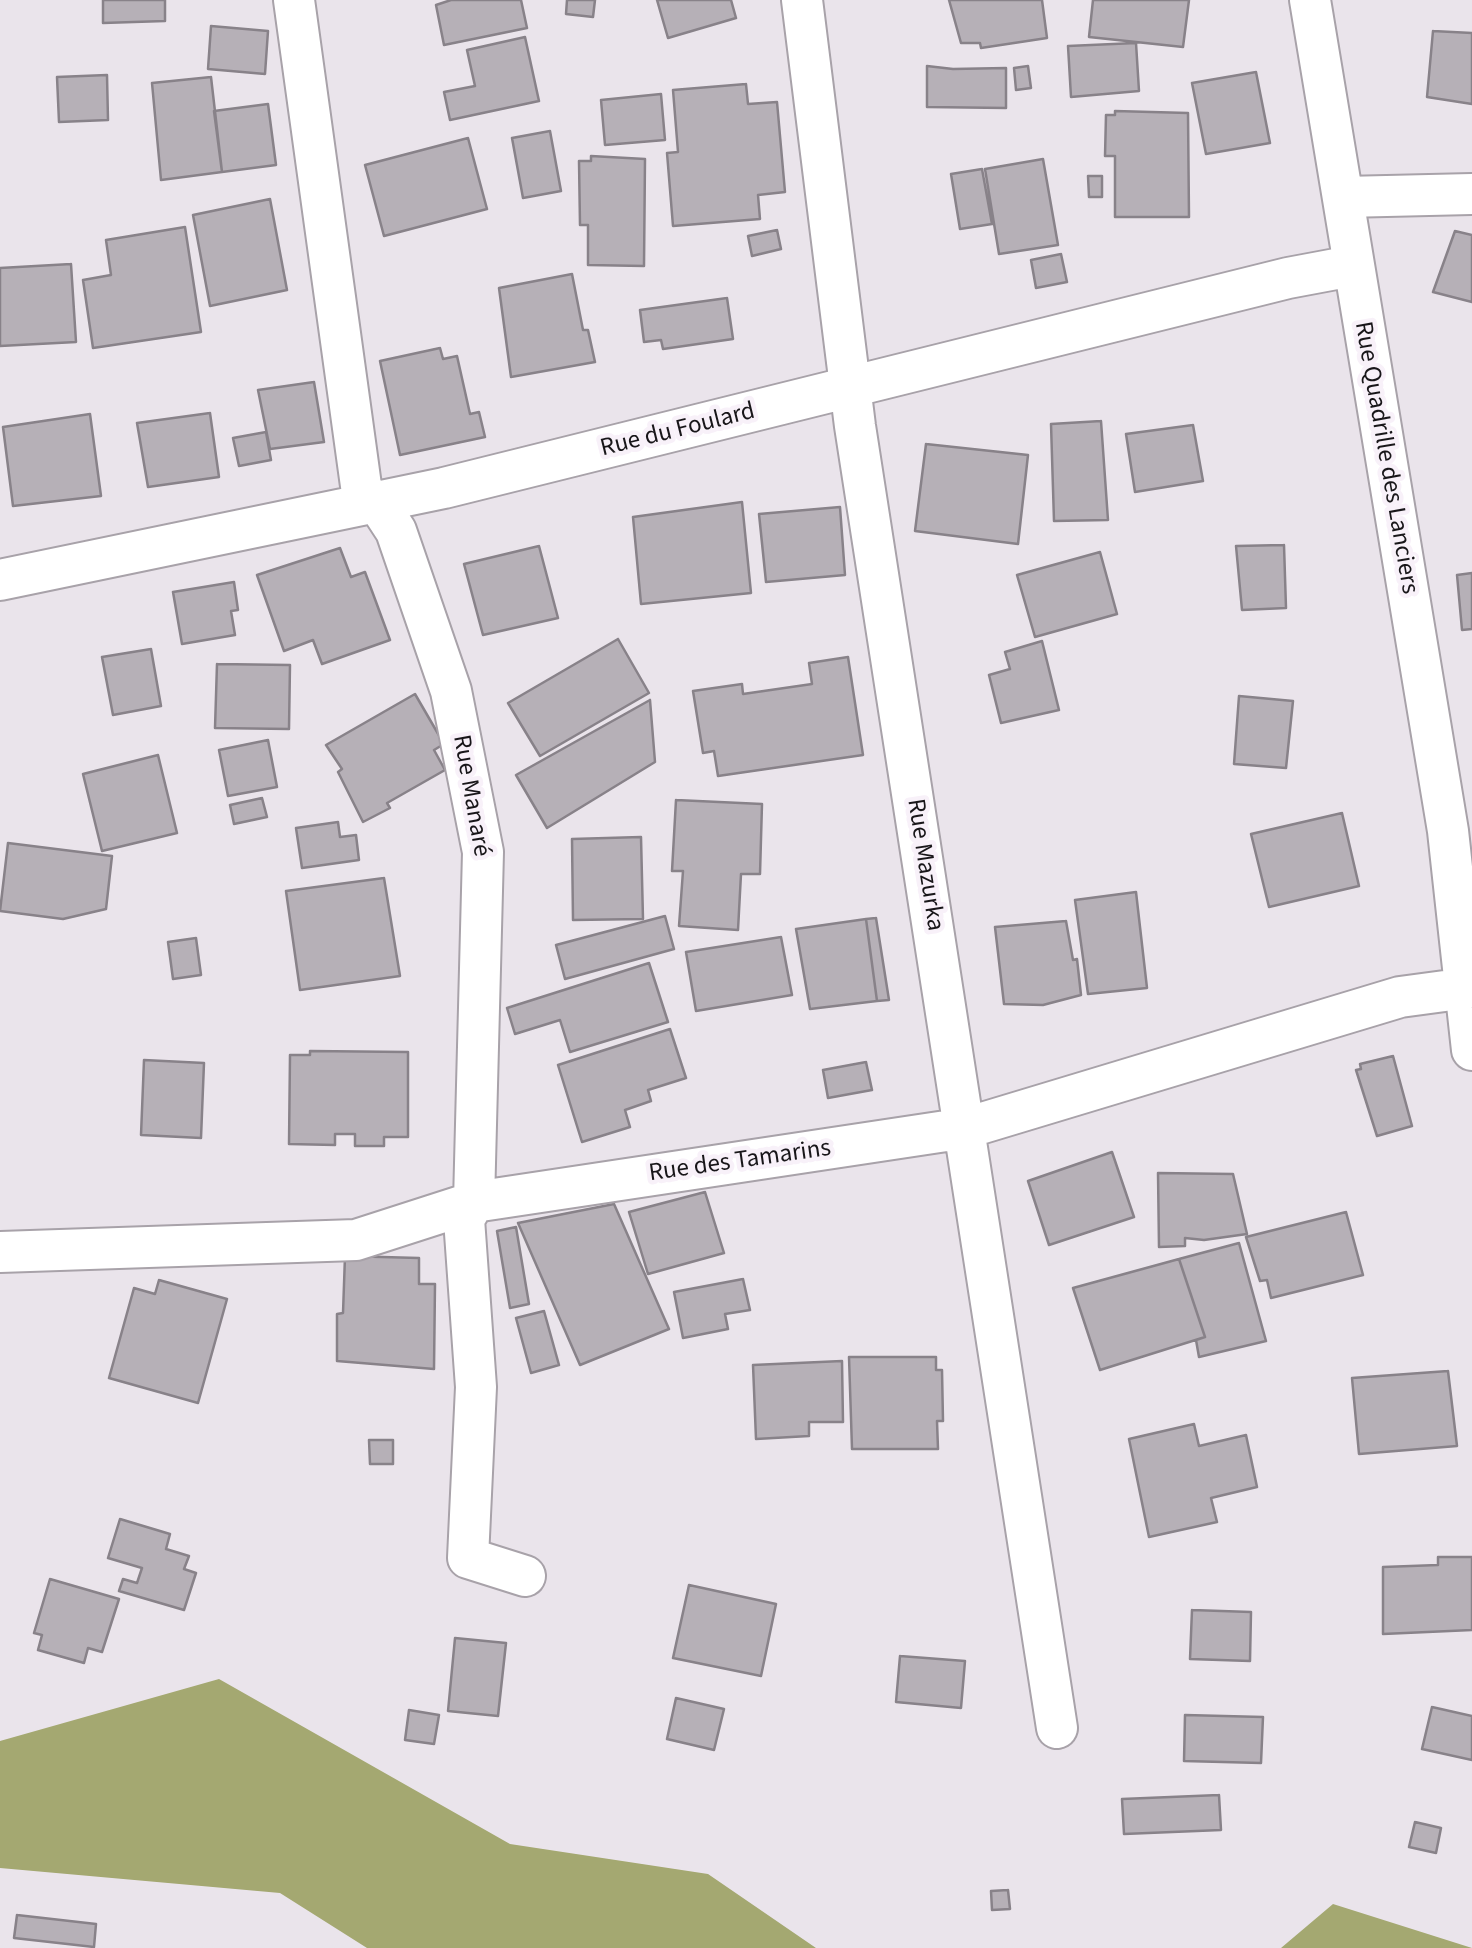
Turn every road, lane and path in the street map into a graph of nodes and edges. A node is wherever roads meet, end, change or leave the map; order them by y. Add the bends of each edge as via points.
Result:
1 (294, 0) edge
2 (802, 0) edge
3 (1310, 0) edge
4 (1472, 194) edge
5 (1344, 196) junction
6 (1352, 266) junction
7 (851, 389) junction
8 (377, 502) junction
9 (0, 580) edge
10 (1465, 916) edge
11 (1466, 988) junction
12 (1472, 1050) edge
13 (966, 1128) junction
14 (474, 1202) junction
15 (0, 1252) edge
16 (525, 1576) dead end
17 (1058, 1728) dead end

1 - 8 street, Rue Manaré via 362,494
2 - 7 street, Rue Mazurka
3 - 5 street, Rue Quadrille des Lanciers
4 - 5 street
5 - 6 street, Rue Quadrille des Lanciers
6 - 7 street, Rue du Foulard
6 - 10 street, Rue Quadrille des Lanciers
7 - 8 street, Rue du Foulard
7 - 13 street, Rue Mazurka
8 - 9 street, Rue du Foulard
8 - 14 street, Rue Manaré via 396,531 451,691 484,852
10 - 11 street, Rue Quadrille des Lanciers
11 - 12 street
11 - 13 street, Rue des Tamarins via 1400,997
13 - 14 street, Rue des Tamarins
13 - 17 street, Rue Mazurka
14 - 15 street, Rue des Tamarins via 356,1240
14 - 16 street, Rue Manaré via 464,1218 476,1387 468,1558

